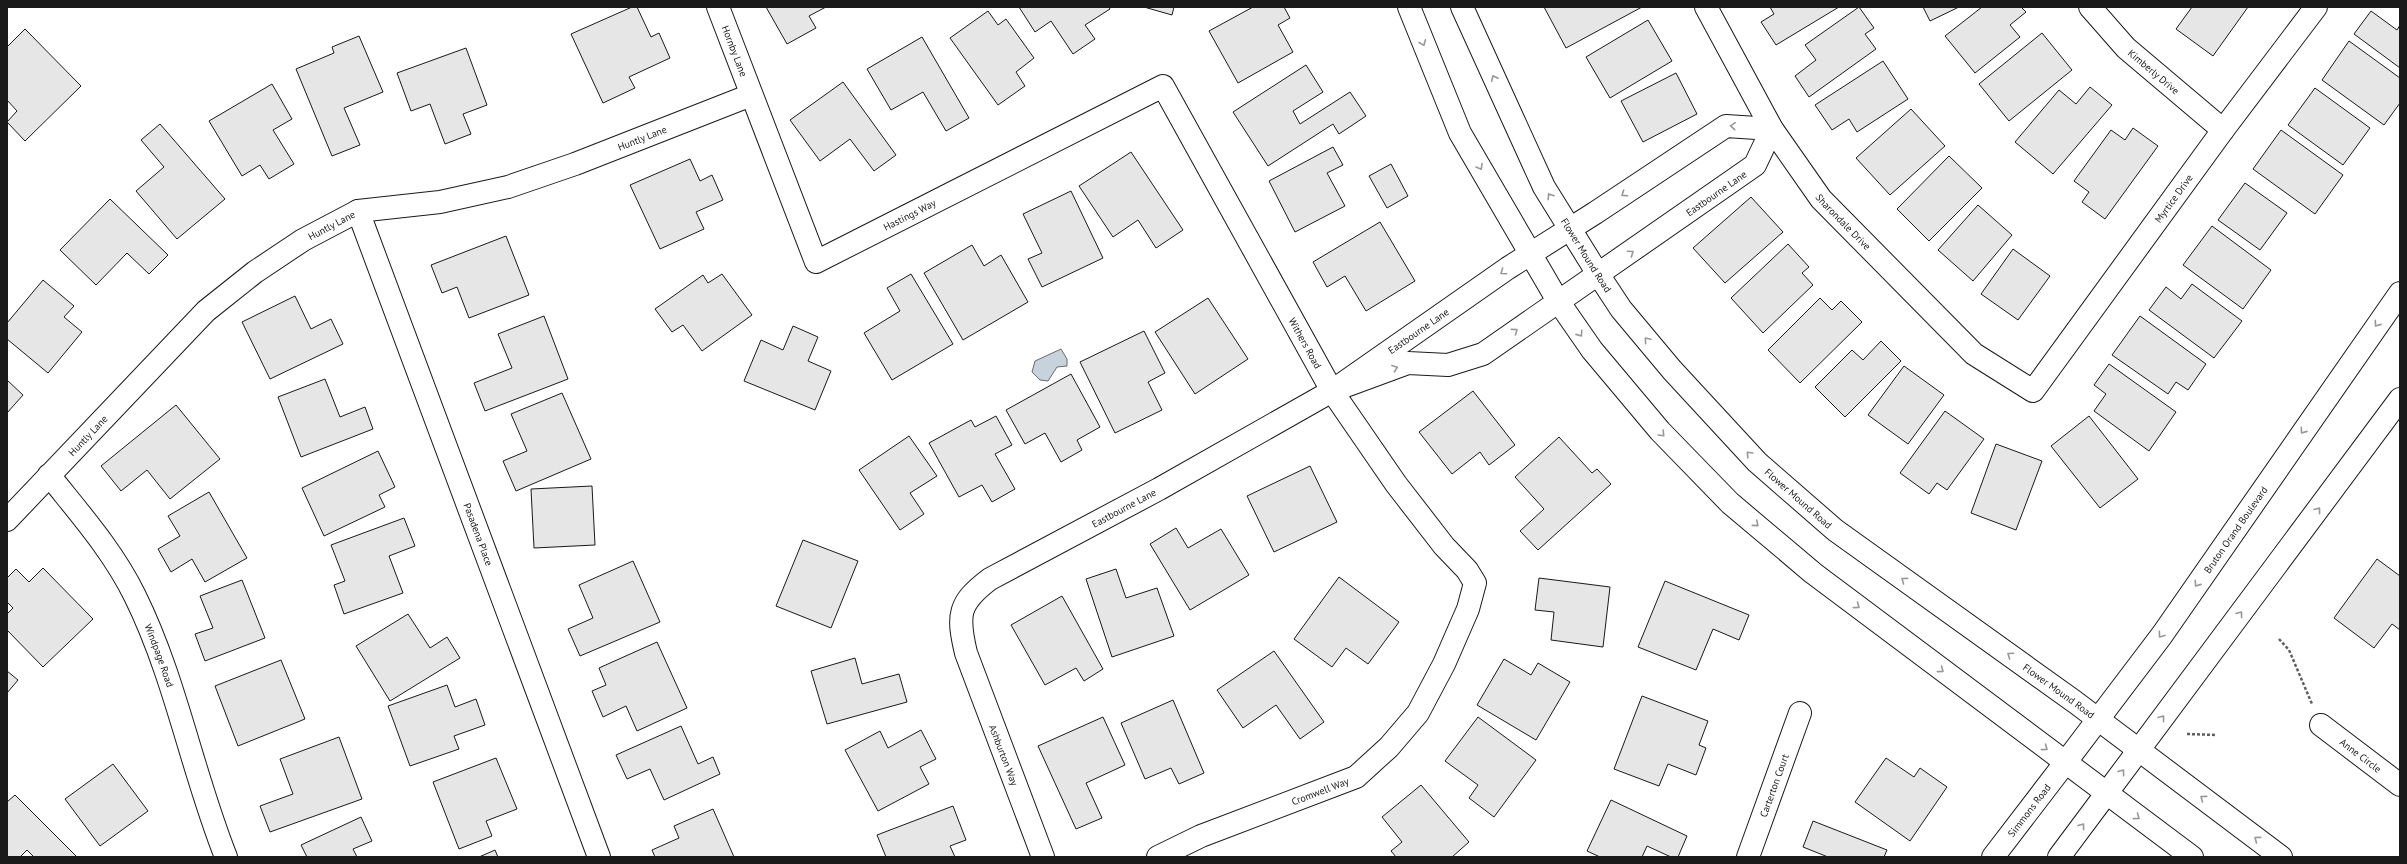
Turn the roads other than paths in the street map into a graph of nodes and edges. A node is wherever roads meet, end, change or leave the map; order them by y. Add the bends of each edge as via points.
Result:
1 (718, 7) edge
2 (1409, 7) edge
3 (1462, 7) edge
4 (1706, 7) edge
5 (2090, 7) edge
6 (2316, 7) edge
7 (1163, 86) joint
8 (751, 95) junction
9 (1772, 129) junction
10 (2223, 130) junction
11 (358, 211) junction
12 (1571, 228) junction
13 (1530, 254) junction
14 (1598, 274) junction
15 (1558, 301) junction
16 (2397, 302) edge
17 (1332, 391) junction
18 (2033, 391) joint
19 (2400, 400) edge
20 (49, 476) junction
21 (7, 520) edge
22 (1475, 583) joint
23 (966, 653) joint
24 (1800, 713) dead end
25 (2098, 719) junction
26 (2321, 725) road end
27 (2139, 750) junction
28 (2065, 763) junction
29 (2400, 785) edge
30 (2106, 794) junction
31 (218, 854) edge
32 (599, 857) edge
33 (1043, 857) edge
34 (1158, 857) edge
35 (1748, 857) edge
36 (1993, 857) edge
37 (2059, 857) edge
38 (2192, 857) edge
39 (2281, 857) edge

1 - 8 street, Hornby Lane
2 -> 13 street via 1460,133
12 -> 3 street, Flower Mound Road via 1544,187
4 - 9 street, Sharondale Drive
5 - 10 street, Kimberly Drive via 2126,48
6 - 10 street, Myrtice Drive
7 - 8 street, Hastings Way via 816,262
7 - 17 street, Withers Road
8 - 11 street, Huntly Lane via 575,164 508,186 440,202
9 -> 12 street, Eastbourne Lane via 1726,126
14 -> 9 street, Eastbourne Lane via 1754,165
9 - 18 street, Sharondale Drive via 1821,198 1908,288 1974,354
10 - 18 street, Myrtice Drive
11 - 20 street, Huntly Lane via 303,240 255,272 206,311
11 - 32 street, Pasadena Place
12 - 13 street, Eastbourne Lane
12 - 14 street, Flower Mound Road
13 - 15 street
13 -> 17 street, Eastbourne Lane
14 - 15 street, Eastbourne Lane
25 -> 14 street, Flower Mound Road via 1835,530 1757,462 1682,381 1621,309
17 -> 15 street, Eastbourne Lane via 1408,364 1448,365 1483,354
15 -> 28 street via 1592,350 1660,432 1730,503 1813,573
16 -> 25 street, Bruton Orand Boulevard via 2162,634
17 - 22 street, Withers Road via 1396,484
17 - 23 street, Eastbourne Lane via 1159,489 990,579 974,591 963,606 960,628
27 -> 19 street
20 - 21 street, Huntly Lane
20 - 31 street, Windpage Road via 103,542 135,596 154,640
22 - 34 street, Cromwell Way via 1468,609 1444,664 1418,713 1390,747 1356,777 1201,836
23 - 33 street, Ashburton Way
24 - 35 street, Carterton Court
25 - 27 street, Flower Mound Road
25 - 28 street, Bruton Orand Boulevard
26 - 29 street, Anne Circle
30 -> 27 street
39 -> 27 street, Flower Mound Road
28 - 30 street
28 - 36 street, Simmons Road
37 -> 30 street
30 -> 38 street

